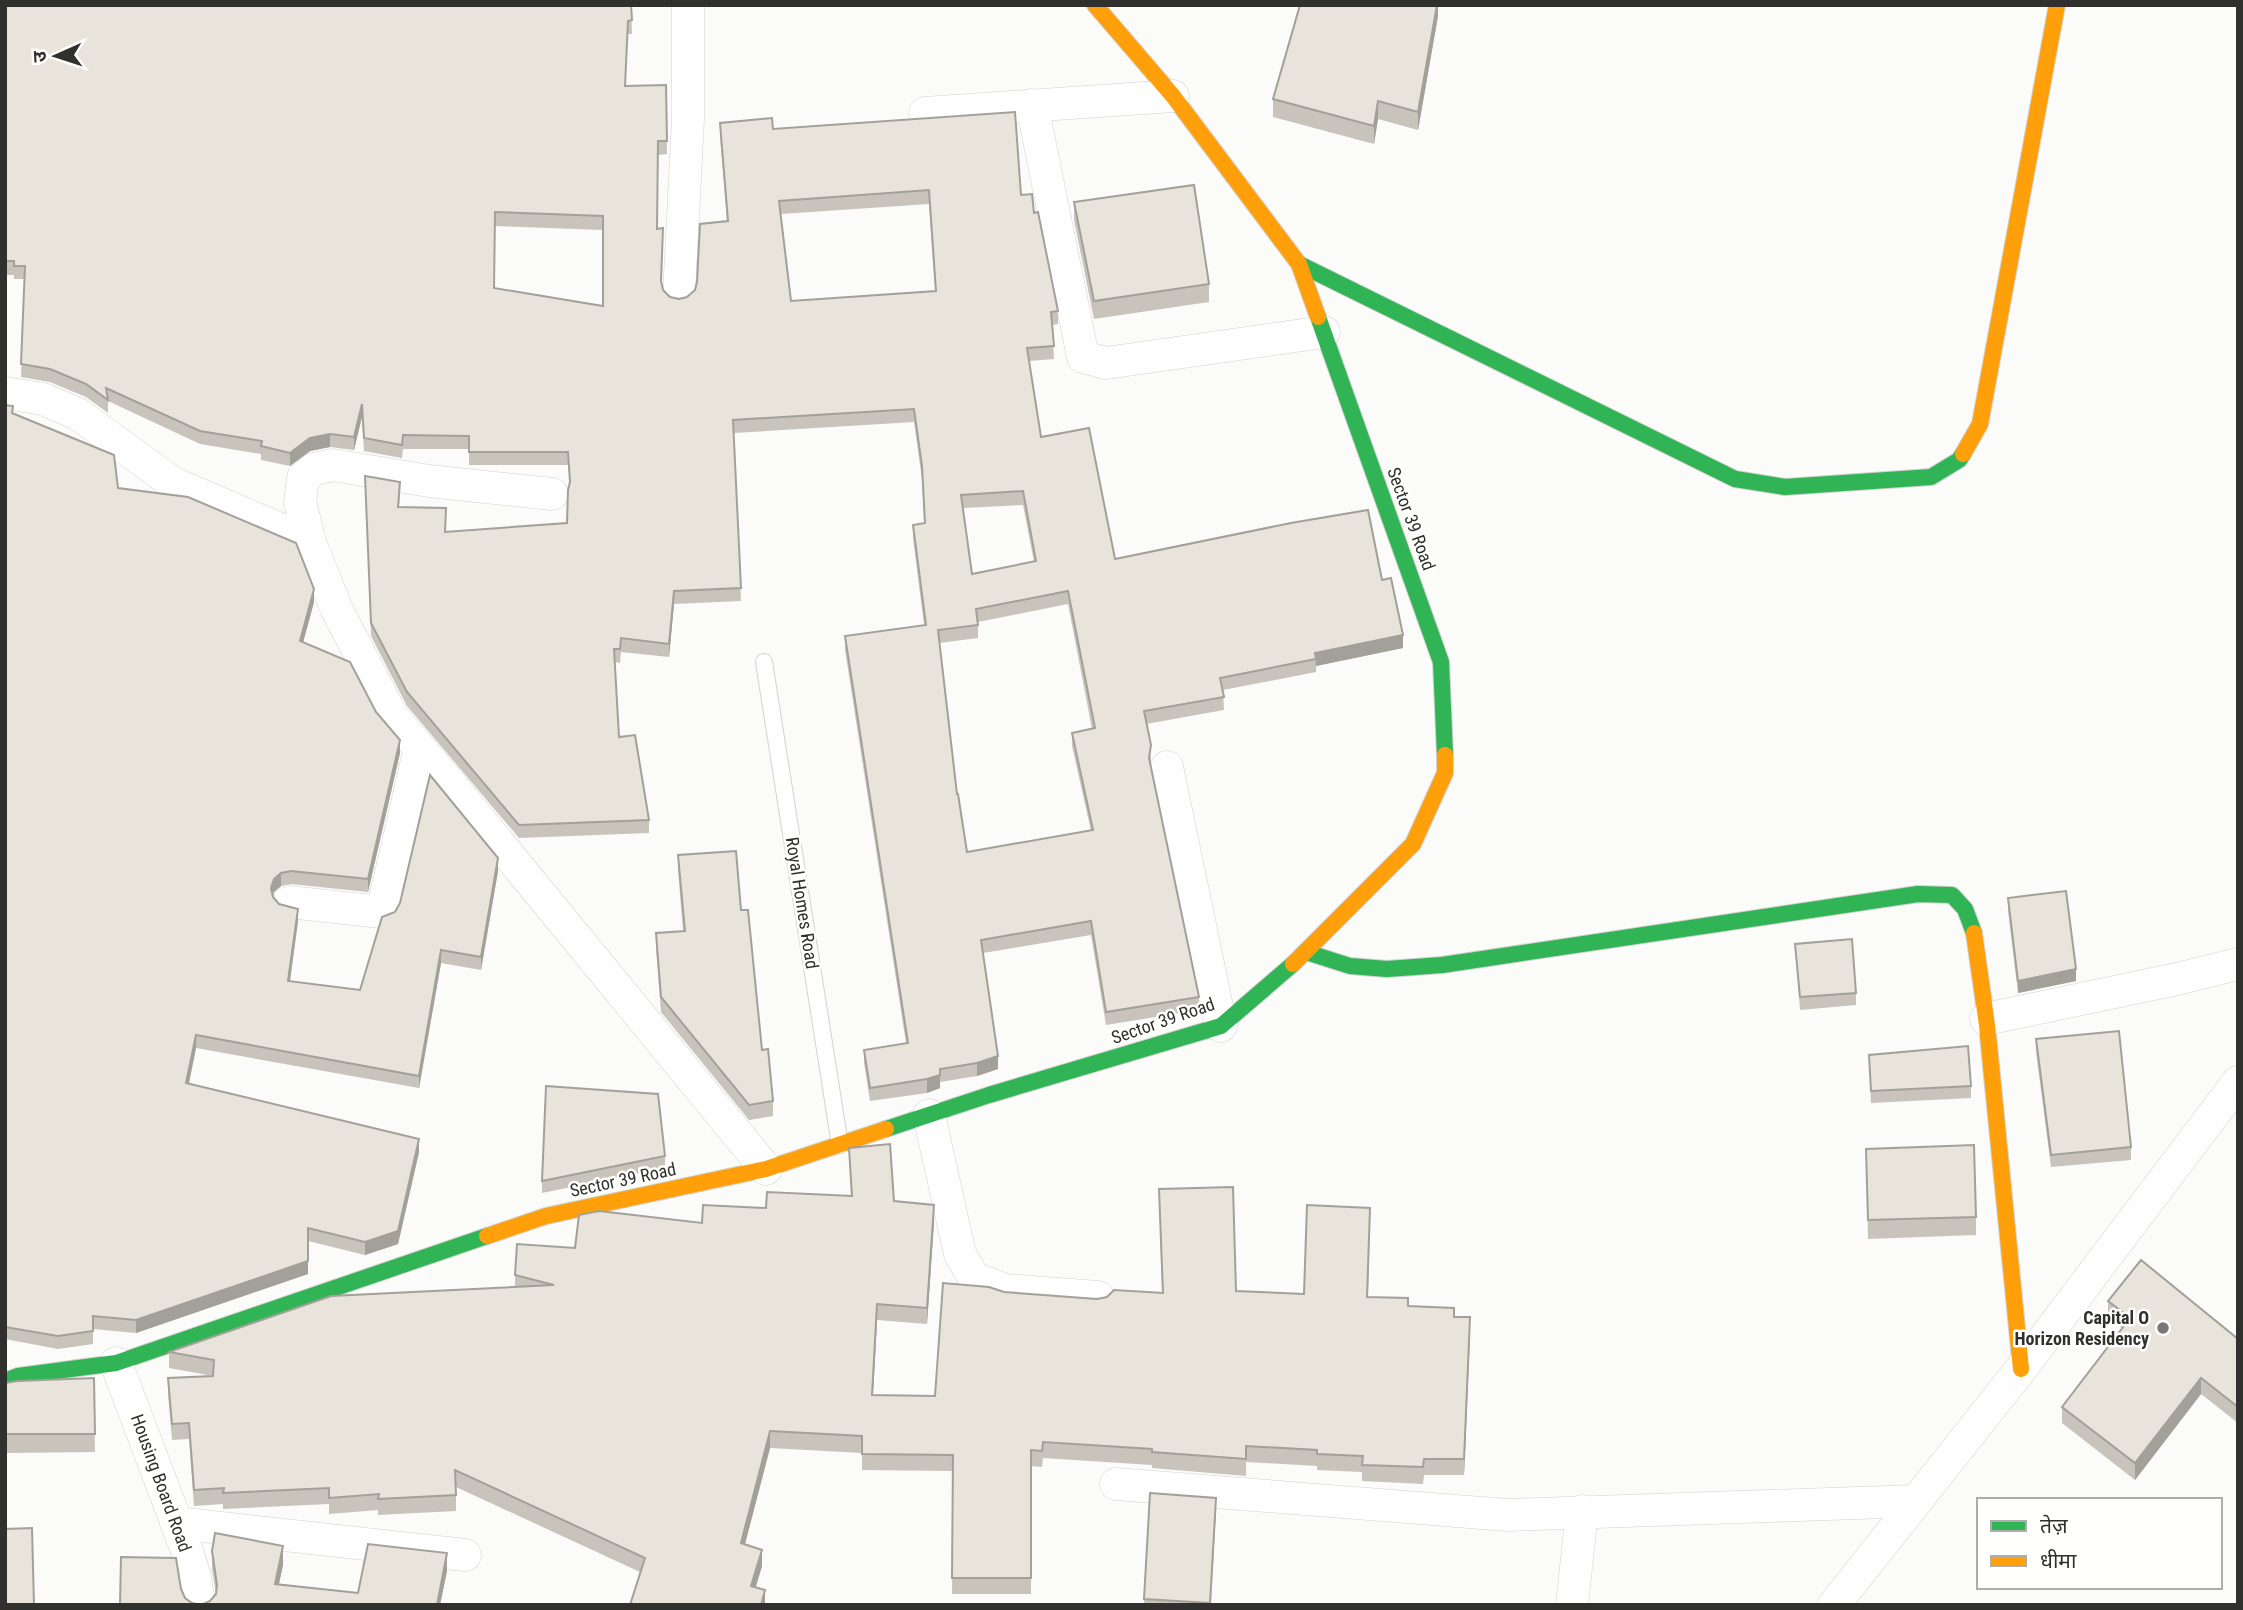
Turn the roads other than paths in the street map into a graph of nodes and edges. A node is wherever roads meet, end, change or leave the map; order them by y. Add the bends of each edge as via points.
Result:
1 (688, 5) edge
2 (1096, 5) edge
3 (2057, 5) edge
4 (1173, 96) junction
5 (1032, 105) junction
6 (925, 113) dead end
7 (1298, 264) junction
8 (679, 294) dead end
9 (1324, 332) junction
10 (5, 393) edge
11 (552, 494) dead end
12 (310, 542) junction
13 (764, 662) dead end
14 (420, 748) junction
15 (1167, 767) dead end
16 (289, 902) dead end
17 (1306, 952) junction
18 (2238, 964) edge
19 (1986, 1019) junction
20 (1221, 1026) junction
21 (2238, 1082) edge
22 (929, 1115) junction
23 (839, 1145) junction
24 (766, 1169) junction
25 (1098, 1297) edge
26 (116, 1363) junction
27 (2021, 1369) junction
28 (10, 1375) edge
29 (1116, 1483) dead end
30 (1915, 1501) junction
31 (1582, 1511) junction
32 (176, 1523) junction
33 (465, 1555) dead end
34 (200, 1605) edge
35 (1572, 1605) edge
36 (1834, 1605) edge

1 - 8 street via 688,119
2 - 4 street, Sector 39 Road
3 - 7 street via 1980,424 1959,460 1931,477 1785,487 1735,479
4 - 5 street
4 - 7 street, Sector 39 Road
5 - 6 street
5 - 9 street via 1083,357 1106,363
7 - 9 street, Sector 39 Road
9 - 17 street, Sector 39 Road via 1441,662 1445,773 1413,844
10 - 12 street via 43,399 78,414 173,483
11 - 12 street via 333,465 314,469 303,478 300,502
12 - 14 street via 337,610 392,716
13 - 23 lane, Royal Homes Road
14 - 16 street via 382,912
14 - 24 street
15 - 20 street
17 - 19 street via 1350,966 1442,965 1918,894 1952,895 1973,928
17 - 20 street, Sector 39 Road
18 - 19 street
19 - 27 street
20 - 22 street, Sector 39 Road
21 - 27 street
22 - 23 street, Sector 39 Road
22 - 25 street via 960,1254 974,1278 1005,1290
23 - 24 street, Sector 39 Road
24 - 26 street, Sector 39 Road via 546,1216
26 - 28 street, Sector 39 Road
26 - 32 street, Housing Board Road
27 - 30 street
29 - 31 street via 1507,1515
30 - 31 street
30 - 36 street
31 - 35 street
32 - 33 street
32 - 34 street, Housing Board Road

